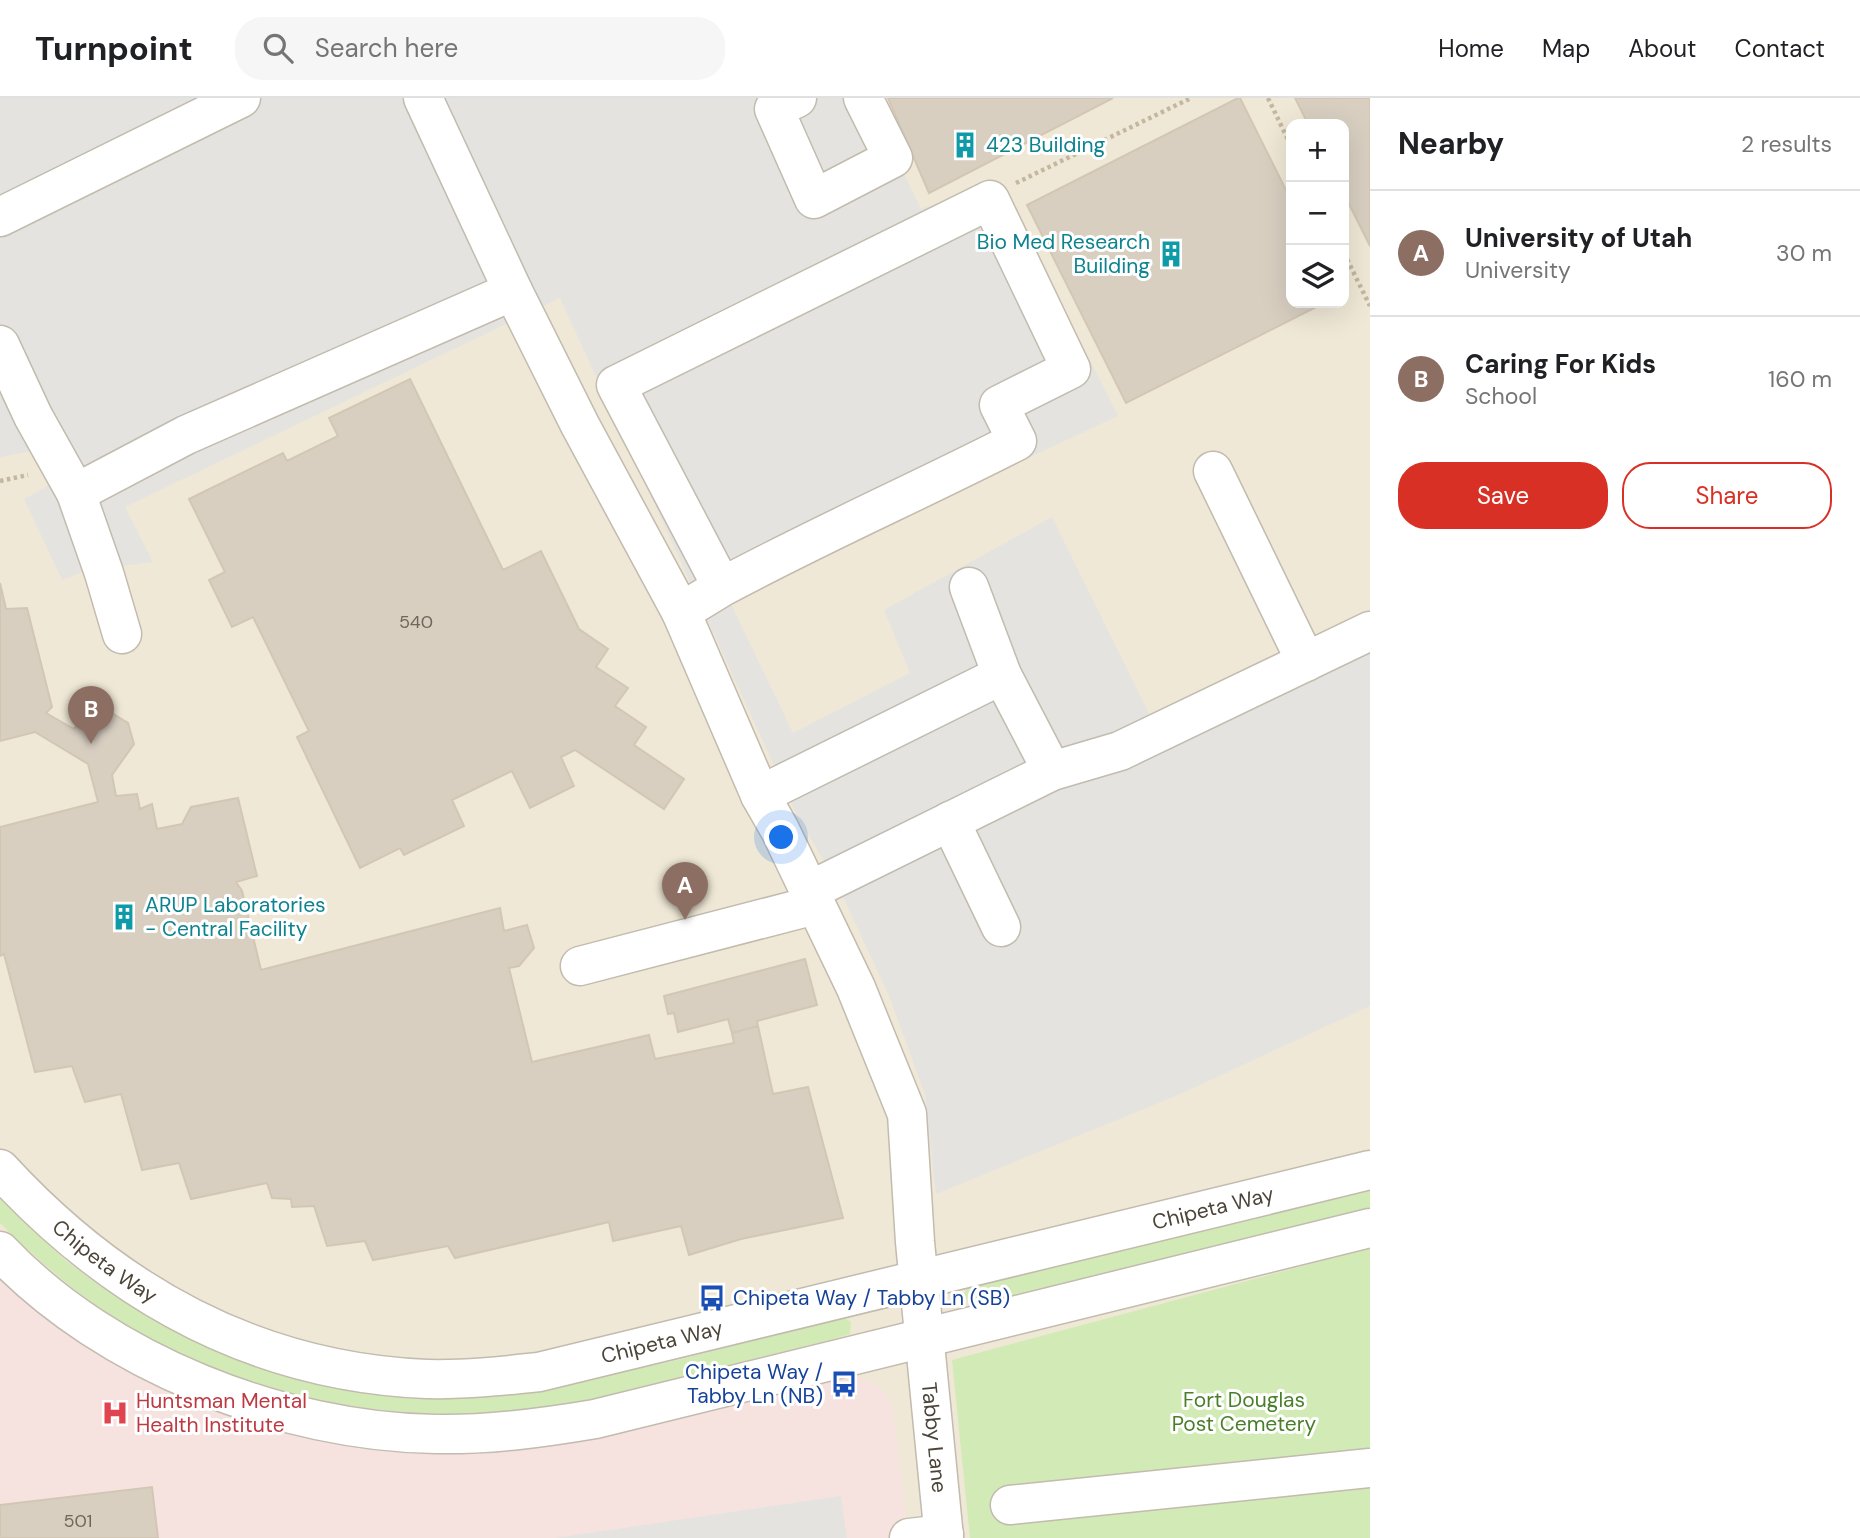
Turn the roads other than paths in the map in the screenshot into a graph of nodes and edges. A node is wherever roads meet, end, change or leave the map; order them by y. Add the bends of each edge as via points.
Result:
1 (241, 98) edge
2 (423, 98) edge
3 (797, 98) edge
4 (863, 98) edge
5 (0, 217) edge
6 (513, 291) junction
7 (0, 345) edge
8 (616, 385) junction
9 (569, 404) junction
10 (1213, 471) dead end
11 (76, 493) junction
12 (722, 587) junction
13 (969, 587) dead end
14 (681, 612) junction
15 (1370, 631) edge
16 (122, 634) dead end
17 (1307, 662) junction
18 (1002, 675) junction
19 (1052, 771) junction
20 (760, 795) junction
21 (950, 821) junction
22 (812, 898) junction
23 (1001, 927) dead end
24 (579, 966) dead end
25 (0, 1169) edge
26 (1370, 1170) edge
27 (1370, 1228) edge
28 (0, 1251) edge
29 (920, 1280) junction
30 (923, 1337) junction
31 (1370, 1468) edge
32 (1010, 1506) dead end
33 (932, 1537) edge

1 - 5 street
2 - 6 street, Tabby Lane
3 - 4 street via 774,109 814,199 893,158
6 - 9 street, Tabby Lane
6 - 11 street via 186,435
7 - 11 street
8 - 9 street
8 - 12 street
8 - 12 street via 990,200 1071,369 999,405 1017,441
9 - 14 street, Tabby Lane
10 - 17 street
11 - 16 street
12 - 14 street
13 - 18 street
14 - 20 street, Tabby Lane
15 - 17 street
17 - 19 street via 1120,751
18 - 19 street
18 - 20 street
19 - 21 street
20 - 22 street, Tabby Lane
21 - 22 street
21 - 23 street
22 - 24 street
22 - 29 street, Tabby Lane via 856,988 907,1114
25 - 29 street, Chipeta Way via 36,1209 80,1247 163,1304 263,1349 370,1373 484,1378 539,1372
26 - 29 street, Chipeta Way
27 - 30 street
28 - 30 street via 86,1322 177,1374 277,1411 381,1431 486,1434 595,1419
29 - 30 street, Tabby Lane
30 - 33 street, Tabby Lane
31 - 32 street

